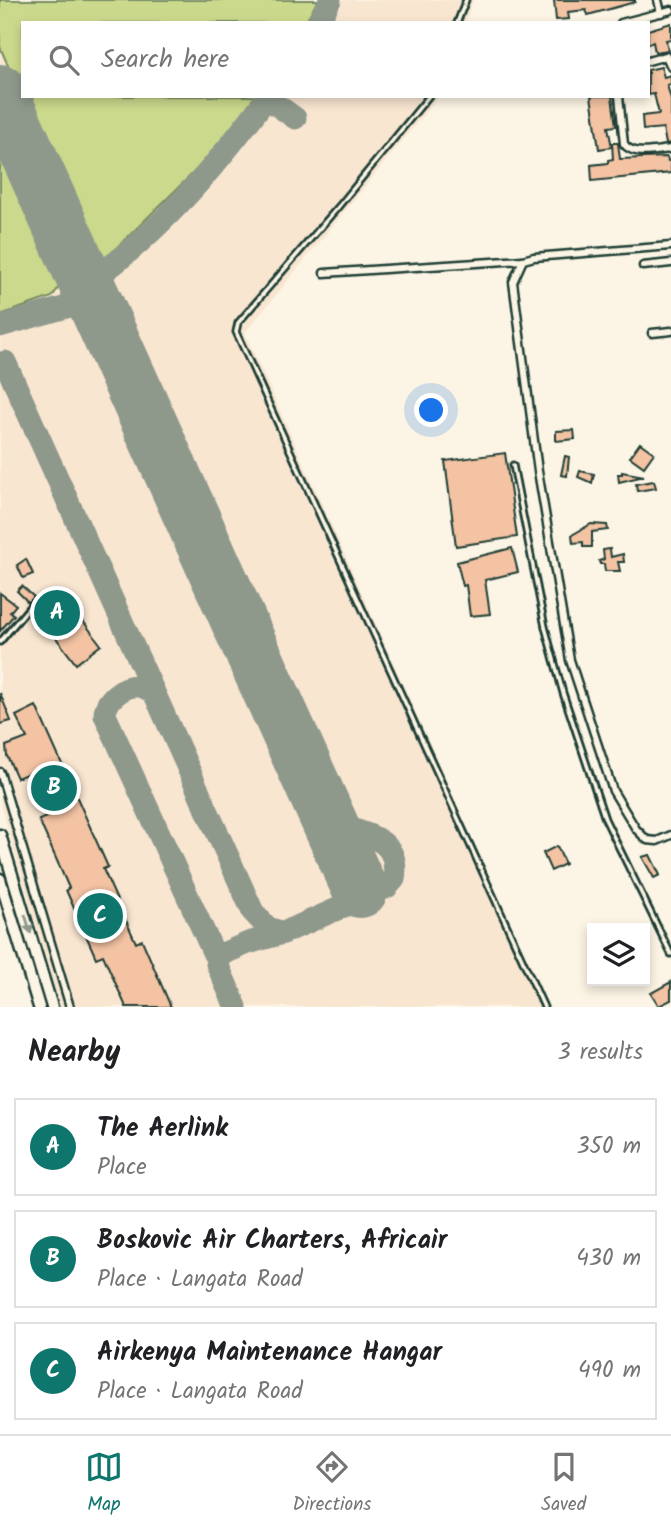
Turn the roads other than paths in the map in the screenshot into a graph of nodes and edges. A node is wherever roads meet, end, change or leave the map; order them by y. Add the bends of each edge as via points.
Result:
1 (466, 0) edge
2 (657, 0) edge
3 (671, 10) edge
4 (661, 13) junction
5 (458, 21) edge
6 (629, 21) edge
7 (668, 55) edge
8 (650, 60) edge
9 (671, 67) edge
10 (427, 98) edge
11 (619, 98) edge
12 (671, 149) edge
13 (671, 246) edge
14 (523, 260) junction
15 (671, 263) edge
16 (643, 265) dead end
17 (324, 272) dead end
18 (671, 331) edge
19 (652, 333) dead end
20 (513, 465) dead end
21 (31, 605) dead end
22 (0, 642) edge
23 (0, 772) edge
24 (0, 835) edge
25 (671, 835) edge
26 (0, 879) edge
27 (671, 954) edge
28 (39, 1007) edge
29 (52, 1007) edge
30 (70, 1007) edge
31 (544, 1007) edge

1 - 5 lane
2 - 4 street
3 - 4 street
4 - 6 street
7 - 8 street
7 - 9 street
10 - 31 lane via 238,323 236,332
11 - 12 street via 627,148 633,152
13 - 14 street
14 - 17 street
14 - 25 street via 513,282 513,295 570,660 617,798 647,839 657,841
15 - 16 street
18 - 19 street
20 - 27 lane via 545,627 563,692 605,819
21 - 22 lane
23 - 30 street
24 -> 29 main road
26 - 28 main road

